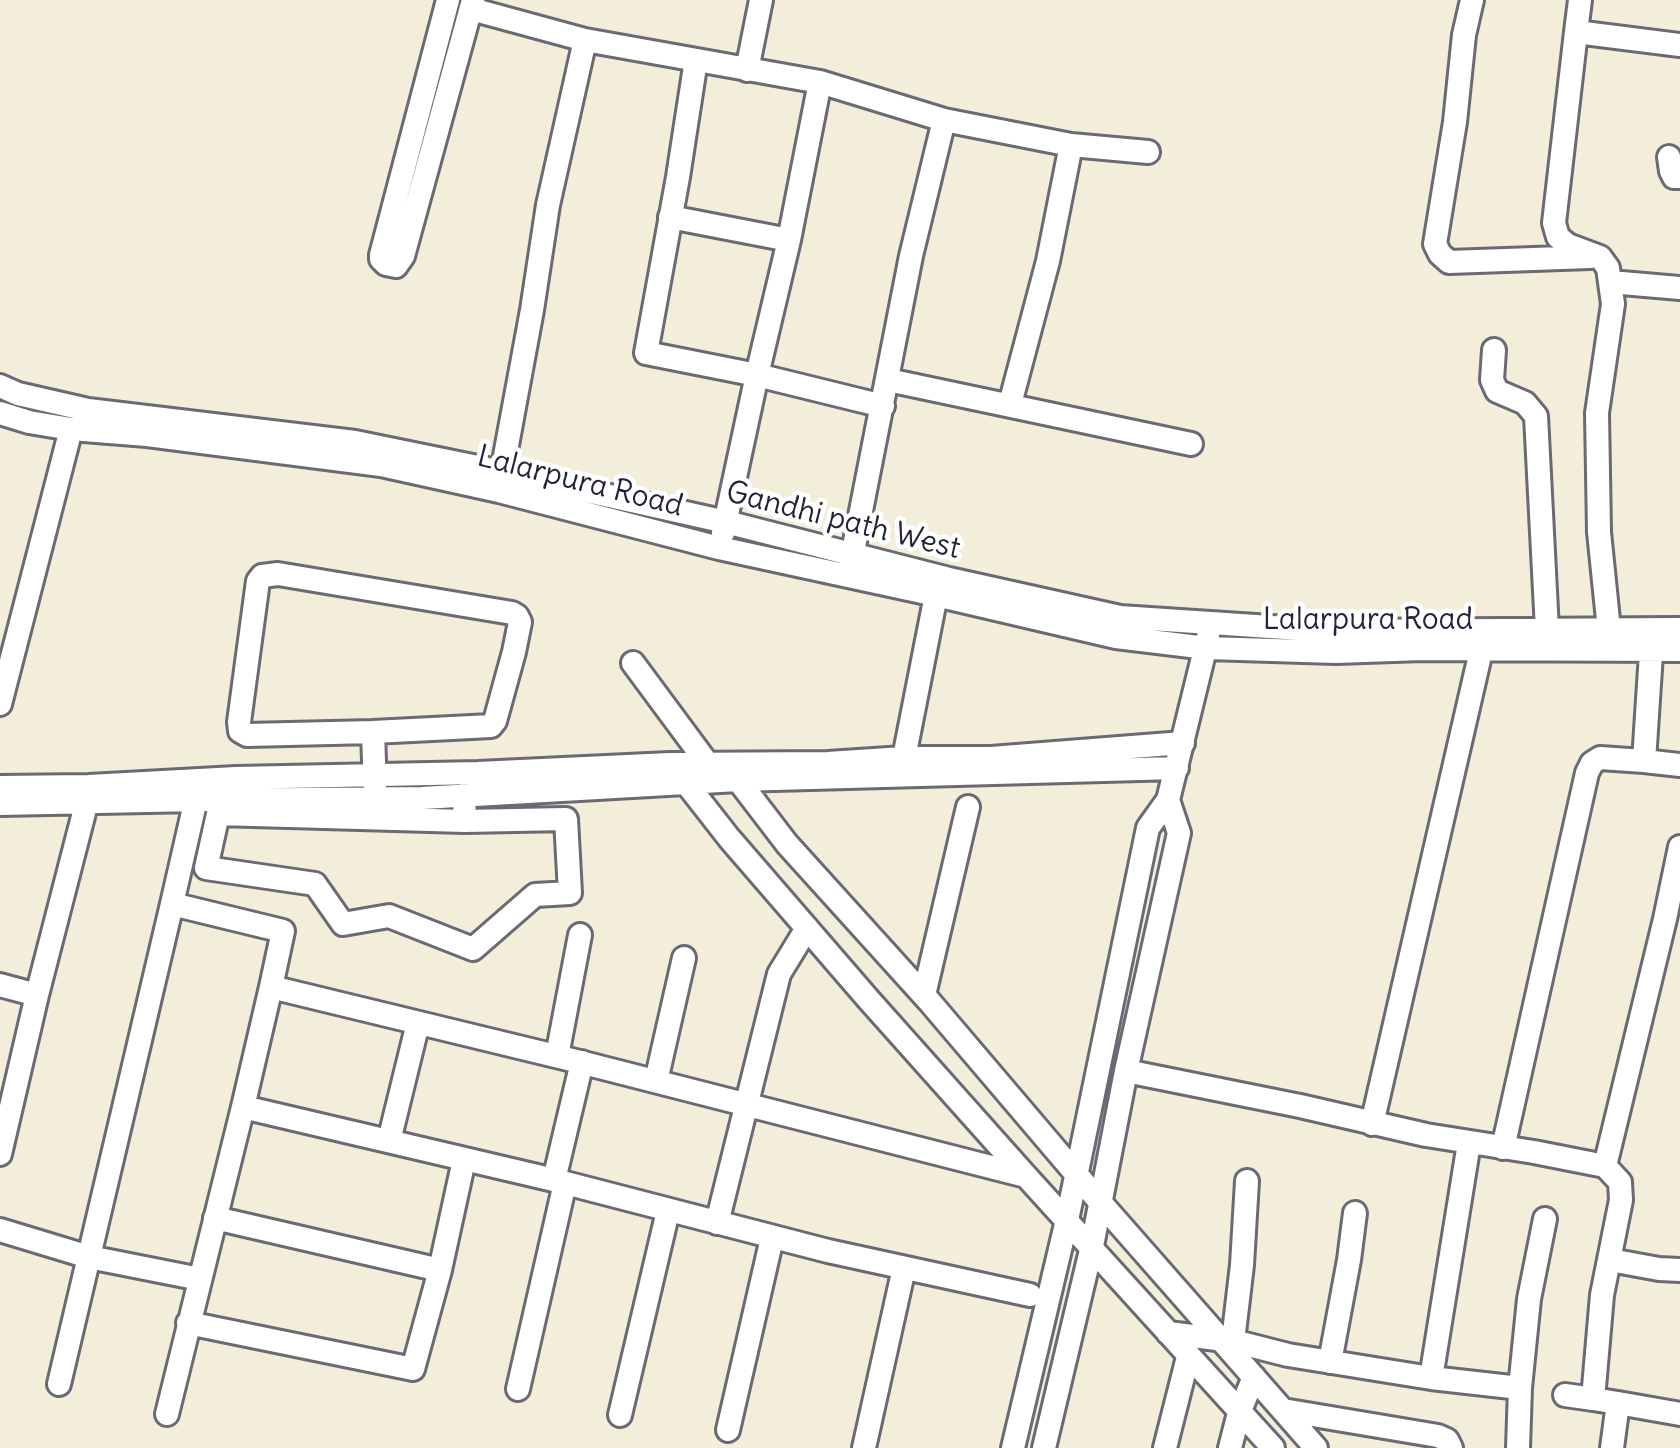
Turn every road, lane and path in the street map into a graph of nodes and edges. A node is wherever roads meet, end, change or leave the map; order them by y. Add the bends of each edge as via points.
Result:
1 (761, 0) edge
2 (1472, 0) edge
3 (1580, 0) edge
4 (460, 11) edge
5 (1576, 32) junction
6 (585, 40) junction
7 (1680, 45) edge
8 (696, 60) junction
9 (747, 70) junction
10 (820, 82) junction
11 (944, 120) junction
12 (1070, 144) junction
13 (1148, 152) dead end
14 (670, 217) junction
15 (789, 240) junction
16 (1600, 257) junction
17 (1610, 282) junction
18 (1680, 288) edge
19 (1494, 350) dead end
20 (757, 376) junction
21 (888, 380) junction
22 (0, 386) edge
23 (1010, 404) junction
24 (883, 406) junction
25 (0, 413) edge
26 (71, 429) junction
27 (1190, 444) dead end
28 (500, 482) junction
29 (726, 522) junction
30 (719, 548) junction
31 (850, 565) junction
32 (936, 594) junction
33 (1680, 629) edge
34 (1547, 630) junction
35 (1609, 630) junction
36 (1208, 636) junction
37 (1652, 640) junction
38 (1680, 650) edge
39 (1480, 651) junction
40 (633, 663) dead end
41 (0, 704) edge
42 (372, 732) junction
43 (1183, 743) junction
44 (1644, 760) junction
45 (1680, 765) edge
46 (902, 767) junction
47 (1176, 768) junction
48 (722, 775) junction
49 (571, 779) junction
50 (686, 783) junction
51 (0, 787) edge
52 (374, 787) junction
53 (454, 789) junction
54 (198, 790) junction
55 (1168, 800) junction
56 (87, 801) junction
57 (0, 804) edge
58 (968, 807) dead end
59 (465, 821) junction
60 (1680, 847) edge
61 (172, 904) junction
62 (807, 928) junction
63 (580, 935) dead end
64 (684, 958) dead end
65 (0, 985) edge
66 (271, 987) junction
67 (37, 994) junction
68 (924, 996) junction
69 (418, 1023) junction
70 (557, 1056) junction
71 (582, 1062) junction
72 (1126, 1071) junction
73 (656, 1081) junction
74 (746, 1104) junction
75 (243, 1107) junction
76 (1372, 1124) junction
77 (389, 1141) junction
78 (1469, 1143) junction
79 (1503, 1148) junction
80 (0, 1154) edge
81 (464, 1160) junction
82 (1605, 1166) junction
83 (1076, 1173) junction
84 (1026, 1176) junction
85 (1248, 1181) dead end
86 (559, 1182) junction
87 (1100, 1202) junction
88 (668, 1211) junction
89 (1355, 1212) dead end
90 (215, 1218) junction
91 (1545, 1219) dead end
92 (1067, 1220) junction
93 (717, 1223) junction
94 (0, 1230) edge
95 (772, 1238) junction
96 (1092, 1246) junction
97 (89, 1257) junction
98 (1610, 1260) junction
99 (904, 1268) junction
100 (440, 1270) junction
101 (1680, 1270) edge
102 (200, 1279) junction
103 (1030, 1294) dead end
104 (188, 1323) junction
105 (1168, 1333) junction
106 (1227, 1341) junction
107 (1188, 1357) junction
108 (1330, 1362) junction
109 (1254, 1376) junction
110 (1431, 1378) junction
111 (59, 1384) dead end
112 (1520, 1388) junction
113 (518, 1389) dead end
114 (1565, 1394) dead end
115 (1593, 1398) junction
116 (1618, 1403) junction
117 (1283, 1410) junction
118 (1240, 1413) junction
119 (167, 1414) dead end
120 (1680, 1414) edge
121 (620, 1415) dead end
122 (728, 1430) dead end
123 (864, 1448) edge
124 (1013, 1448) edge
125 (1044, 1448) edge
126 (1165, 1448) edge
127 (1230, 1448) edge
128 (1273, 1448) edge
129 (1316, 1448) edge
130 (1451, 1448) edge
131 (1518, 1448) edge
132 (1612, 1448) edge

1 - 9 street
2 - 16 street via 1434,244 1450,262
3 - 5 street
4 - 4 street via 401,261 386,264 381,255
4 - 6 street
5 - 7 street
5 - 16 street via 1554,223 1558,237
6 - 8 street
6 - 28 street via 548,205
8 - 9 street
8 - 14 street
9 - 10 street
10 - 11 street
10 - 15 street
11 - 12 street
11 - 21 street
12 - 13 street
12 - 23 street via 1048,262
14 - 15 street
14 - 20 street via 646,353
15 - 20 street
16 - 17 street
17 - 18 street
17 - 35 street via 1614,304 1597,413
19 - 34 street via 1497,391 1525,403 1536,416
20 - 24 street
20 - 29 street
21 - 23 street
21 - 24 street
22 - 28 street, Gandhi path West via 88,410 355,442
23 - 27 street
24 - 31 street
25 - 26 street, Lalarpura Road
26 - 28 street, Lalarpura Road
26 - 41 street
28 - 29 street, Gandhi path West
28 - 30 street, Lalarpura Road
29 - 30 street
29 - 31 street, Gandhi path West
30 - 31 street, Lalarpura Road
31 - 32 street, Lalarpura Road
31 - 36 street, Gandhi path West
32 - 36 street, Lalarpura Road via 1116,637
32 - 46 street
33 - 37 street, Gandhi path West
34 - 35 street, Gandhi path West
34 - 36 street, Gandhi path West
35 - 37 street, Gandhi path West
36 - 39 street, Lalarpura Road via 1336,652
36 - 43 street
37 - 38 street, Lalarpura Road
37 - 39 street, Lalarpura Road
37 - 44 street
39 - 76 street
40 - 48 street
42 - 42 street via 240,731 262,576 517,616 514,652 491,726
42 - 52 street
43 - 46 street
43 - 47 street
44 - 45 street
44 - 79 street via 1600,758 1588,774
46 - 47 street
46 - 48 street
46 - 48 street via 828,763
47 - 55 street
48 - 49 street
48 - 50 street
48 - 68 street
49 - 50 street
49 - 53 street
50 - 62 street
51 - 54 street
52 - 53 street
52 - 54 street
53 - 59 street
54 - 56 street
54 - 61 street
55 - 72 street via 1179,834
55 - 83 street via 1148,828
56 - 57 street
56 - 67 street
58 - 68 street
59 - 59 street via 566,820 570,893 535,895 472,948 389,916 343,924 315,884 206,868 218,814
60 - 82 street
61 - 66 street via 284,931
61 - 97 street
62 - 74 street via 779,974
62 - 84 street
63 - 70 street
64 - 73 street
65 - 67 street
66 - 69 street
66 - 75 street
67 - 80 street
68 - 83 street
69 - 70 street
69 - 77 street
70 - 71 street
71 - 73 street
71 - 86 street
72 - 76 street
72 - 87 street
73 - 74 street
74 - 84 street
74 - 93 street
75 - 77 street
75 - 90 street
76 - 78 street
77 - 81 street
78 - 79 street
78 - 110 street
79 - 82 street
81 - 86 street
81 - 100 street
82 - 98 street via 1620,1182 1621,1200
83 - 87 street
83 - 92 street
84 - 92 street
85 - 106 street
86 - 88 street
86 - 113 street
87 - 96 street
87 - 106 street
88 - 93 street
88 - 121 street
89 - 108 street
90 - 100 street
90 - 102 street
91 - 112 street
92 - 96 street
92 - 124 street
93 - 95 street
94 - 97 street
95 - 99 street
95 - 122 street
96 - 105 street
96 - 125 street
97 - 102 street
97 - 111 street
98 - 101 street
98 - 115 street
99 - 103 street
99 - 123 street
100 - 104 street via 413,1369
102 - 104 street
104 - 119 street
105 - 106 street
105 - 107 street
106 - 108 street
106 - 109 street
107 - 118 street
107 - 126 street
108 - 110 street
109 - 117 street
109 - 118 street
110 - 112 street
112 - 131 street
114 - 115 street
115 - 116 street
116 - 120 street
116 - 132 street
117 - 129 street
117 - 130 street via 1438,1436
118 - 127 street
118 - 128 street

